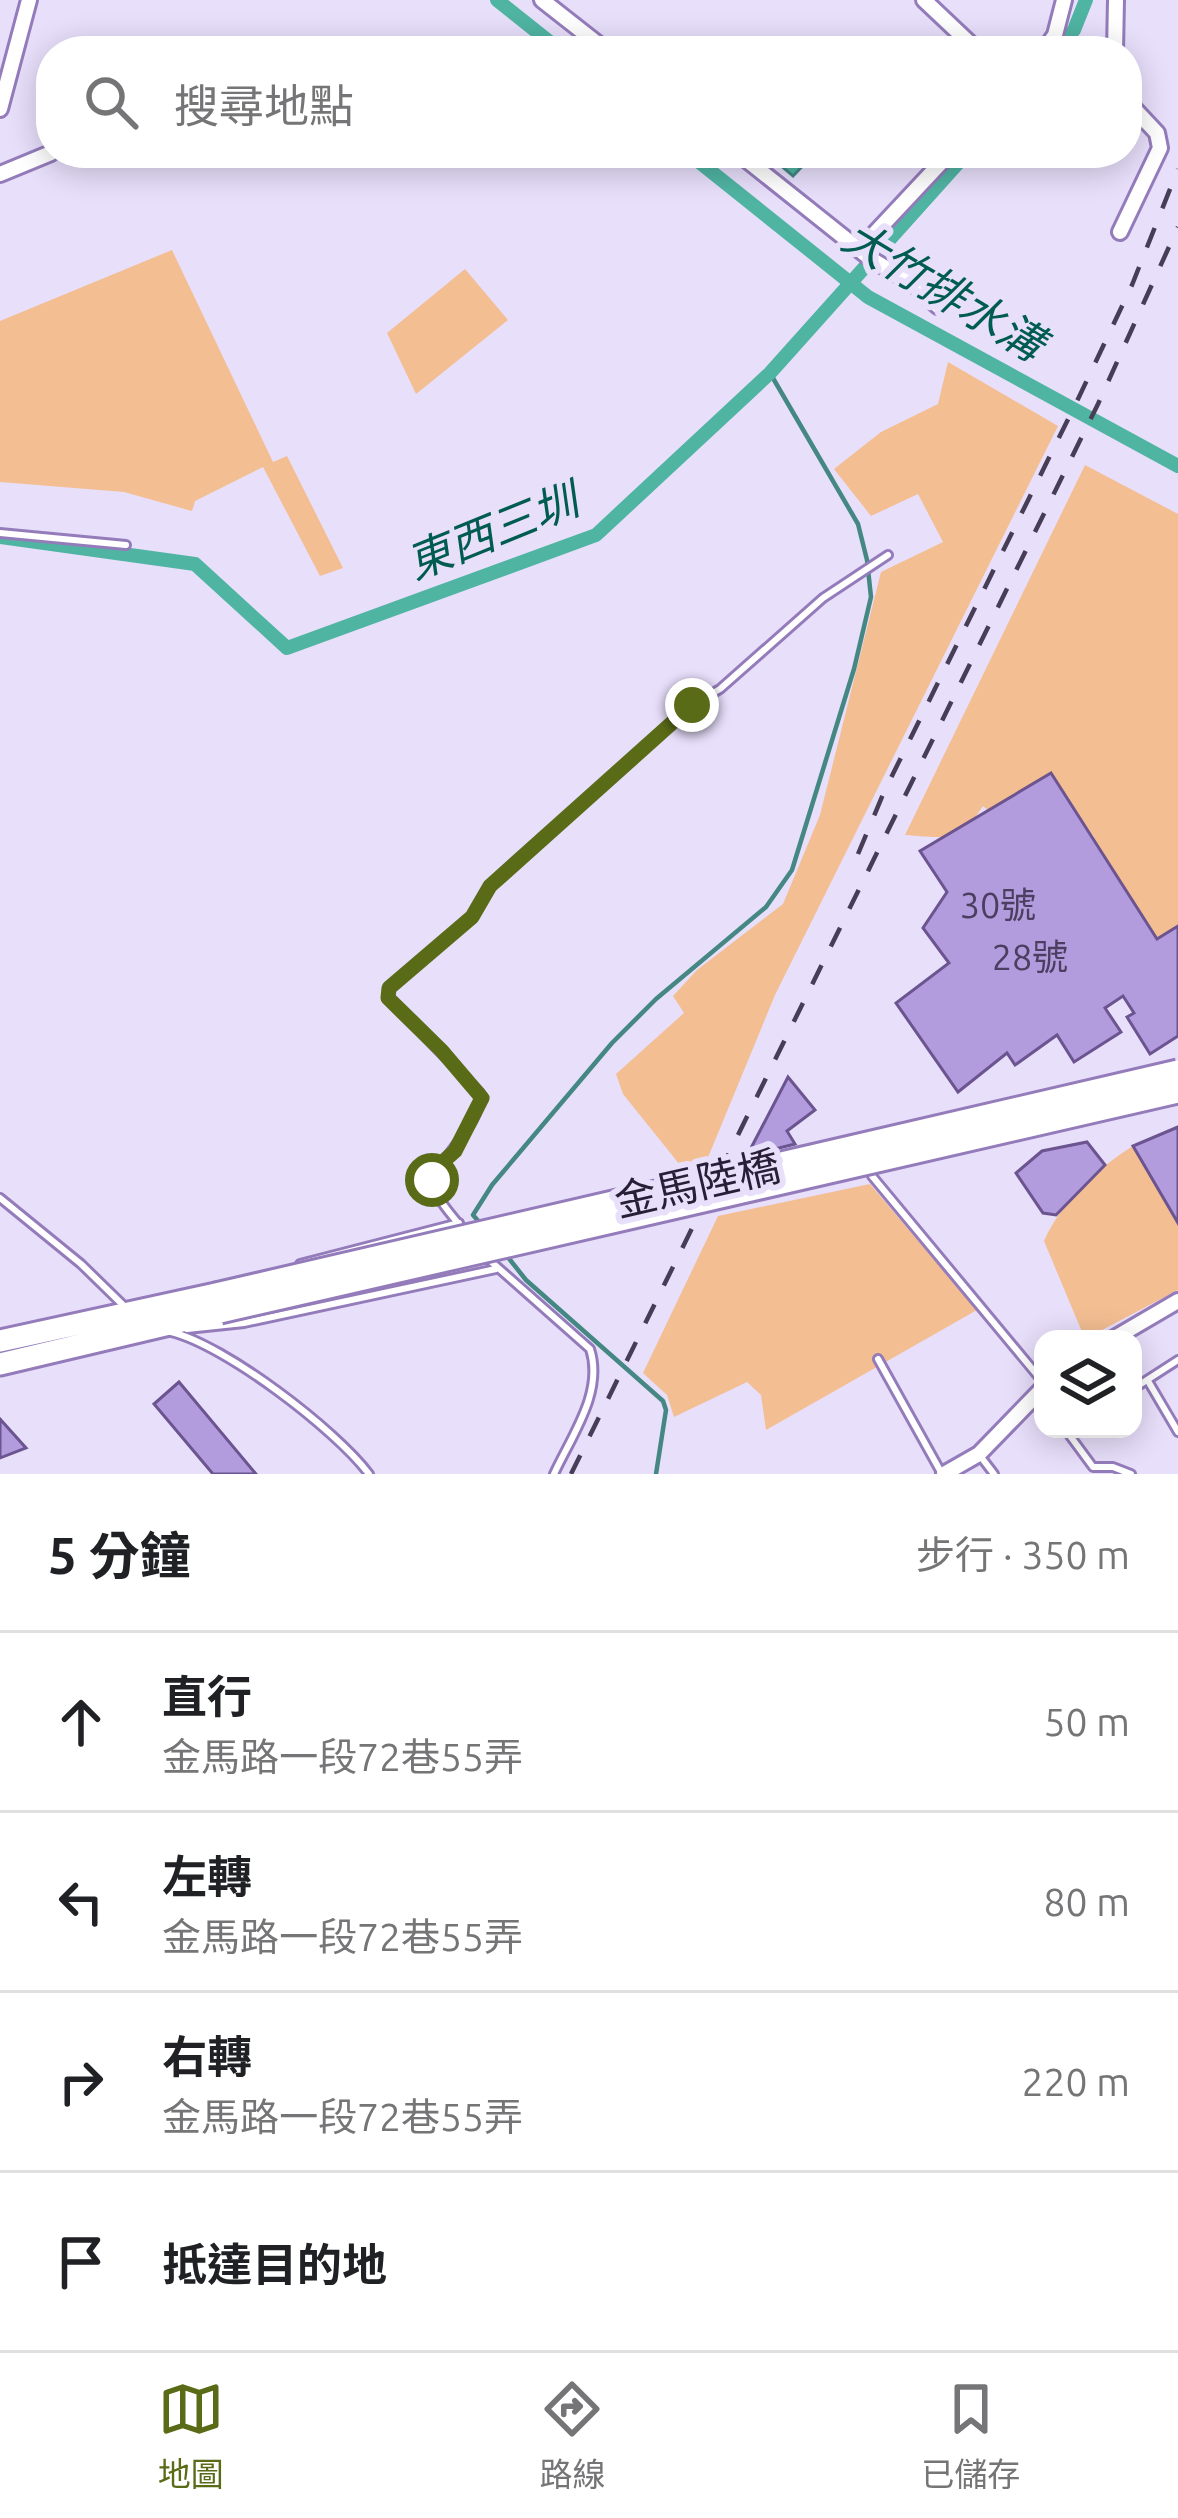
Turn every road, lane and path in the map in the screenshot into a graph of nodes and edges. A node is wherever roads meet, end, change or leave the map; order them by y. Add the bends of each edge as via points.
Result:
1 (29, 0) edge
2 (542, 0) edge
3 (924, 0) edge
4 (1064, 0) edge
5 (1116, 0) edge
6 (588, 36) edge
7 (962, 36) edge
8 (1054, 36) edge
9 (1115, 36) edge
10 (0, 109) edge
11 (1142, 117) edge
12 (36, 159) edge
13 (757, 168) edge
14 (936, 168) edge
15 (0, 174) edge
16 (1120, 232) dead end
17 (860, 248) junction
18 (938, 306) dead end
19 (0, 533) edge
20 (126, 545) dead end
21 (888, 555) dead end
22 (1178, 1071) edge
23 (1178, 1092) edge
24 (872, 1177) dead end
25 (0, 1198) edge
26 (459, 1223) junction
27 (496, 1269) junction
28 (1178, 1301) edge
29 (218, 1303) junction
30 (130, 1312) junction
31 (153, 1328) junction
32 (1128, 1330) edge
33 (0, 1341) edge
34 (878, 1359) dead end
35 (1178, 1360) edge
36 (0, 1364) edge
37 (1034, 1381) edge
38 (1148, 1381) junction
39 (1142, 1384) edge
40 (1034, 1399) edge
41 (1178, 1432) edge
42 (1072, 1438) edge
43 (979, 1454) junction
44 (1115, 1470) edge
45 (369, 1474) edge
46 (554, 1474) edge
47 (943, 1474) edge
48 (994, 1474) edge
49 (1131, 1474) edge

1 - 10 street
2 - 6 street
3 - 7 street
4 - 8 street
5 - 9 street
11 - 16 street via 1160,148
12 - 15 street
13 - 17 street
14 - 17 street
17 - 18 street
19 - 20 lane
21 - 26 lane via 692,705 389,988 388,998 480,1093 474,1118 432,1180
22 - 29 main road, 金馬陸橋, bridge
23 - 29 main road, 金馬陸橋, bridge
24 - 37 lane
25 - 30 lane
26 - 27 lane
26 - 30 lane
27 - 31 lane via 244,1323
27 - 46 lane via 590,1349 596,1369
28 - 32 street
29 - 30 main road
29 - 31 main road
30 - 31 lane
30 - 33 main road
31 - 36 main road
31 - 45 lane via 194,1337 225,1356 347,1446
34 - 47 lane
35 - 38 lane
38 - 39 lane
38 - 41 lane
40 - 43 street
42 - 44 lane via 1093,1467
43 - 47 street
43 - 48 lane
44 - 49 lane

